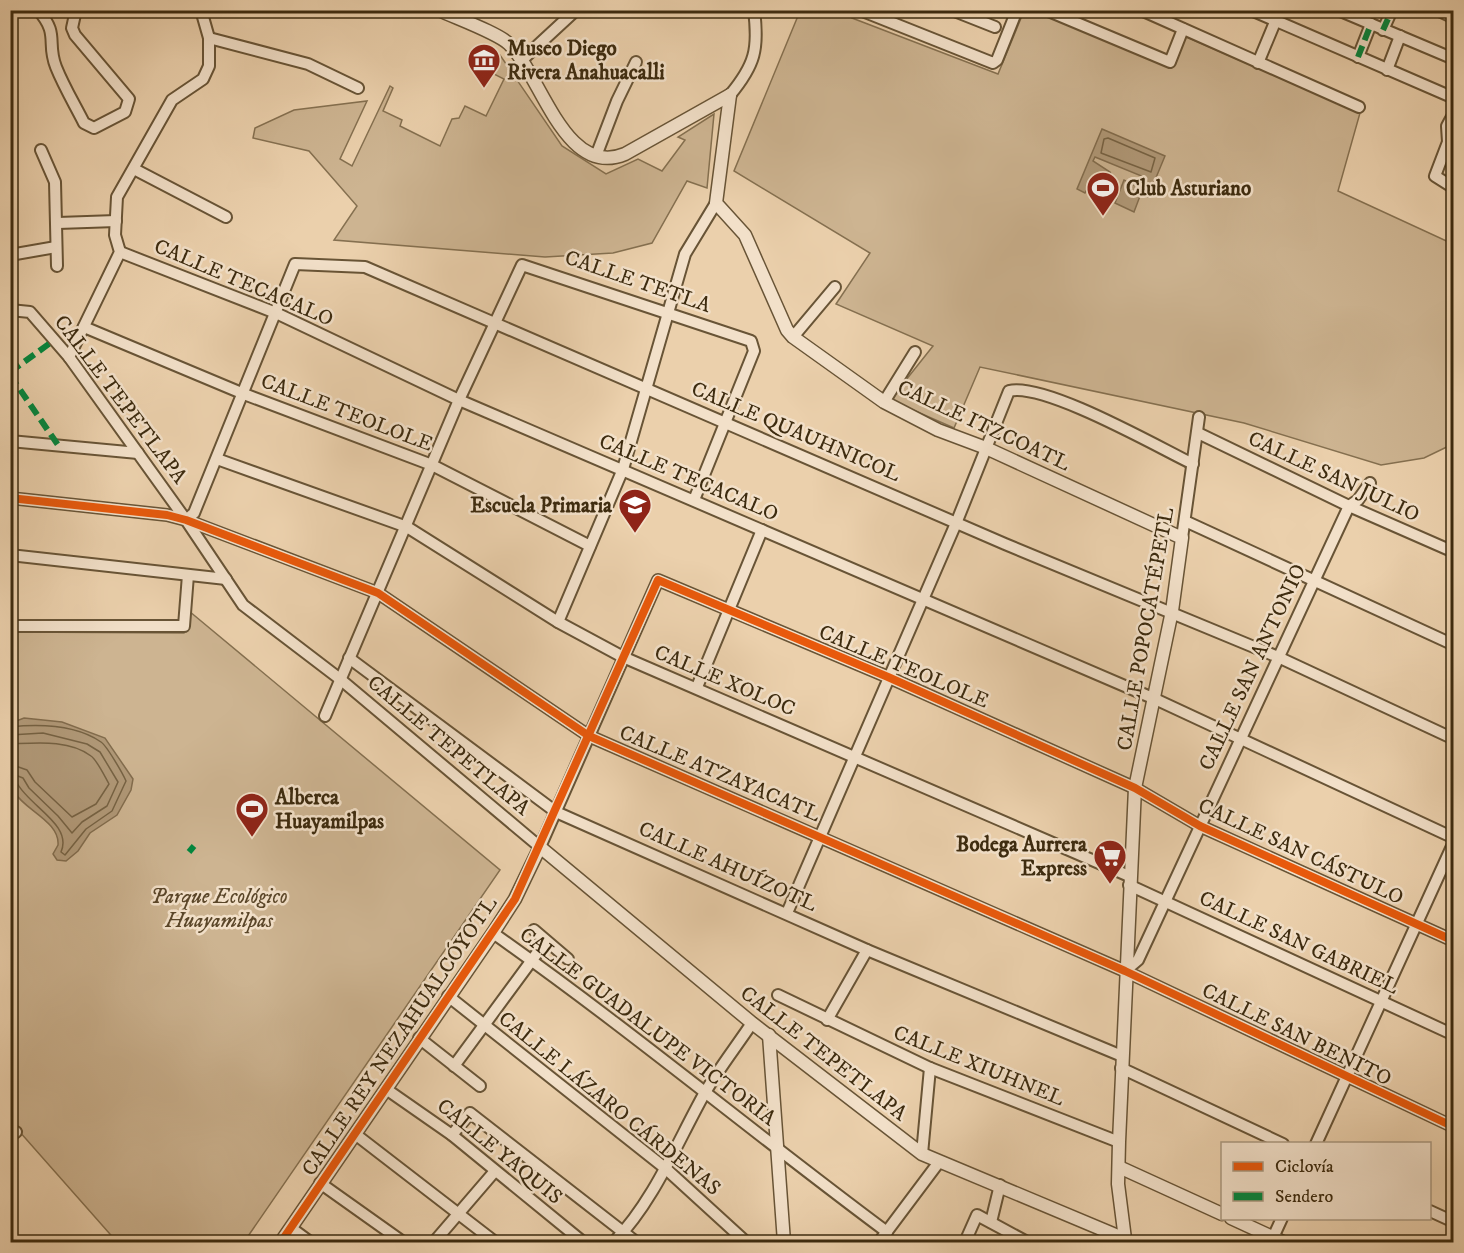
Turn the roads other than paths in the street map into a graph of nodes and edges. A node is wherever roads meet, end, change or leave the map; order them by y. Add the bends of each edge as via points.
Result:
1 (38, 10) edge
2 (76, 10) edge
3 (201, 10) edge
4 (439, 10) edge
5 (576, 10) edge
6 (754, 10) edge
7 (860, 10) edge
8 (952, 10) edge
9 (1017, 10) edge
10 (1046, 10) edge
11 (1141, 10) edge
12 (1251, 10) edge
13 (1338, 10) edge
14 (1392, 10) edge
15 (1437, 10) edge
16 (1277, 16) edge
17 (1454, 18) edge
18 (1371, 24) junction
19 (995, 27) dead end
20 (1183, 29) junction
21 (1383, 30) junction
22 (1400, 36) junction
23 (209, 38) junction
24 (1358, 57) junction
25 (523, 59) junction
26 (1454, 59) edge
27 (636, 62) dead end
28 (1258, 63) junction
29 (1387, 70) junction
30 (358, 88) dead end
31 (730, 94) junction
32 (1454, 98) edge
33 (1359, 107) dead end
34 (1454, 113) edge
35 (41, 150) dead end
36 (596, 156) junction
37 (134, 169) junction
38 (1454, 188) edge
39 (716, 203) junction
40 (226, 217) dead end
41 (116, 221) junction
42 (58, 223) junction
43 (56, 247) junction
44 (120, 252) junction
45 (10, 255) edge
46 (57, 266) dead end
47 (835, 287) dead end
48 (10, 310) edge
49 (669, 312) junction
50 (276, 313) junction
51 (494, 321) junction
52 (84, 327) junction
53 (793, 337) junction
54 (915, 352) dead end
55 (69, 357) junction
56 (647, 388) junction
57 (244, 394) junction
58 (459, 400) junction
59 (884, 402) junction
60 (1199, 417) dead end
61 (726, 422) junction
62 (1198, 433) junction
63 (10, 441) edge
64 (986, 448) junction
65 (138, 453) junction
66 (217, 459) junction
67 (1193, 464) junction
68 (432, 465) junction
69 (623, 470) junction
70 (1370, 483) dead end
71 (10, 498) edge
72 (694, 500) junction
73 (1349, 506) junction
74 (186, 520) junction
75 (957, 521) junction
76 (1185, 521) junction
77 (407, 527) junction
78 (762, 530) junction
79 (1182, 538) junction
80 (590, 546) junction
81 (1454, 552) edge
82 (10, 555) edge
83 (188, 574) junction
84 (226, 579) junction
85 (1312, 581) junction
86 (378, 593) junction
87 (922, 599) junction
88 (728, 610) junction
89 (1172, 611) junction
90 (558, 622) junction
91 (10, 626) edge
92 (1454, 645) edge
93 (623, 657) junction
94 (1278, 657) junction
95 (349, 658) junction
96 (888, 677) junction
97 (340, 679) junction
98 (697, 687) junction
99 (1155, 699) junction
100 (325, 716) dead end
101 (589, 736) junction
102 (1454, 739) edge
103 (1241, 740) junction
104 (853, 757) junction
105 (1135, 788) junction
106 (556, 812) junction
107 (1200, 826) junction
108 (820, 836) junction
109 (1454, 840) edge
110 (540, 846) junction
111 (1129, 881) junction
112 (1164, 901) junction
113 (787, 913) junction
114 (1416, 925) junction
115 (534, 930) dead end
116 (493, 933) junction
117 (546, 941) junction
118 (1454, 941) edge
119 (867, 950) junction
120 (568, 959) dead end
121 (532, 960) junction
122 (1125, 971) junction
123 (778, 995) dead end
124 (448, 996) junction
125 (1382, 1001) junction
126 (827, 1020) junction
127 (752, 1023) junction
128 (484, 1025) junction
129 (769, 1035) junction
130 (1454, 1035) edge
131 (419, 1038) junction
132 (1121, 1062) junction
133 (454, 1066) junction
134 (930, 1068) junction
135 (1347, 1078) junction
136 (480, 1086) dead end
137 (389, 1088) junction
138 (705, 1093) junction
139 (1454, 1128) edge
140 (355, 1134) junction
141 (452, 1136) junction
142 (1119, 1142) junction
143 (1281, 1142) edge
144 (1316, 1142) edge
145 (778, 1151) junction
146 (922, 1154) junction
147 (939, 1162) junction
148 (1119, 1167) junction
149 (665, 1168) junction
150 (495, 1171) junction
151 (320, 1184) junction
152 (1000, 1185) junction
153 (1431, 1211) edge
154 (459, 1213) junction
155 (1221, 1214) edge
156 (1235, 1220) edge
157 (1281, 1220) edge
158 (991, 1222) junction
159 (1454, 1222) edge
160 (291, 1228) junction
161 (624, 1232) junction
162 (887, 1232) junction
163 (1125, 1241) edge
164 (1276, 1241) edge
165 (281, 1242) edge
166 (310, 1242) edge
167 (403, 1242) edge
168 (435, 1242) edge
169 (495, 1242) edge
170 (584, 1242) edge
171 (614, 1242) edge
172 (636, 1242) edge
173 (746, 1242) edge
174 (784, 1242) edge
175 (879, 1242) edge
176 (965, 1242) edge
177 (1027, 1242) edge

1 - 2 street via 53,33 56,67 84,123 94,128 125,112 129,99 75,35 72,28
3 - 23 street
4 - 25 street via 507,42
5 - 25 street
6 - 31 street via 754,58 747,74
7 - 9 street via 902,30 993,63
8 - 19 street
10 - 20 street via 1170,62
11 - 20 street
12 - 16 street
13 - 18 street
14 - 21 street
15 - 17 street
16 - 24 street
16 - 28 street
18 - 21 street
18 - 24 street
20 - 28 street
21 - 22 street
22 - 26 street
22 - 29 street
23 - 30 street via 308,64
23 - 37 street via 211,53 205,76 172,100
24 - 29 street
25 - 36 street via 561,129
27 - 36 street
28 - 33 street
29 - 32 street
31 - 36 street via 625,154 614,159
31 - 39 street
34 - 38 street via 1435,176
35 - 42 street via 55,182
37 - 40 street
37 - 41 street via 117,197
39 - 49 street via 685,254
39 - 53 street, CALLE ITZCOATL via 745,235
41 - 42 street
41 - 44 street
42 - 43 street
43 - 45 street
43 - 46 street
44 - 50 street, CALLE TECACALO
44 - 52 street
47 - 53 street
48 - 55 street, CALLE TEPETLAPA via 30,312
49 - 51 street, CALLE TETLA via 522,265
49 - 56 street
49 - 61 street, CALLE TETLA via 746,339 754,346
50 - 51 street, CALLE QUAUHNICOL via 295,264 365,267
50 - 57 street
50 - 58 street, CALLE TECACALO
51 - 56 street, CALLE QUAUHNICOL
51 - 58 street
52 - 55 street
52 - 57 street, CALLE TEOLOLE
53 - 59 street, CALLE ITZCOATL
54 - 59 street
55 - 65 street, CALLE TEPETLAPA
56 - 61 street, CALLE QUAUHNICOL
56 - 69 street
57 - 66 street
57 - 68 street, CALLE TEOLOLE
58 - 68 street
58 - 69 street, CALLE TECACALO
59 - 64 street, CALLE ITZCOATL via 938,430
60 - 62 street, CALLE POPOCATÉPETL
61 - 72 street
61 - 75 street, CALLE QUAUHNICOL
62 - 67 street, CALLE POPOCATÉPETL
62 - 73 street, CALLE SAN JULIO
63 - 65 street
64 - 67 street via 1008,391 1027,390 1066,403
64 - 75 street
64 - 79 street, CALLE ITZCOATL
65 - 74 street, CALLE TEPETLAPA
66 - 74 street via 195,513
66 - 77 street, CALLE XOLOC
67 - 76 street, CALLE POPOCATÉPETL
68 - 77 street
68 - 80 street, CALLE TEOLOLE
69 - 72 street, CALLE TECACALO
69 - 80 street
70 - 73 street, CALLE SAN ANTONIO
71 - 74 street, CALLE ATZAYACATL
72 - 78 street, CALLE TECACALO
73 - 81 street, CALLE SAN JULIO
73 - 85 street, CALLE SAN ANTONIO
74 - 84 street, CALLE TEPETLAPA
74 - 86 street, CALLE ATZAYACATL
75 - 87 street
75 - 89 street, CALLE QUAUHNICOL
76 - 79 street, CALLE POPOCATÉPETL
76 - 85 street
77 - 86 street
77 - 90 street, CALLE XOLOC
78 - 87 street, CALLE TECACALO
78 - 88 street
79 - 89 street, CALLE POPOCATÉPETL
80 - 90 street
82 - 83 street
83 - 84 street
83 - 91 street via 184,626
84 - 97 street, CALLE TEPETLAPA via 243,605
85 - 92 street
85 - 94 street, CALLE SAN ANTONIO
86 - 95 street
86 - 101 street, CALLE ATZAYACATL
87 - 96 street
87 - 99 street, CALLE TECACALO
88 - 93 street, CALLE TEOLOLE via 658,580
88 - 96 street, CALLE TEOLOLE
88 - 98 street
89 - 94 street, CALLE QUAUHNICOL
89 - 99 street, CALLE POPOCATÉPETL
90 - 93 street, CALLE XOLOC
93 - 98 street, CALLE XOLOC
93 - 101 street
94 - 102 street, CALLE QUAUHNICOL
94 - 103 street, CALLE SAN ANTONIO
95 - 97 street
95 - 106 street, CALLE AHUÍZOTL
96 - 104 street
96 - 105 street, CALLE TEOLOLE
97 - 100 street
97 - 110 street, CALLE TEPETLAPA
98 - 104 street, CALLE XOLOC
99 - 103 street, CALLE TECACALO
99 - 105 street, CALLE POPOCATÉPETL
101 - 106 street
101 - 108 street, CALLE ATZAYACATL
103 - 107 street, CALLE SAN ANTONIO
103 - 109 street, CALLE TECACALO
104 - 108 street
104 - 111 street, CALLE XOLOC
105 - 107 street, CALLE SAN CÁSTULO
105 - 111 street, CALLE POPOCATÉPETL
106 - 110 street
106 - 113 street, CALLE AHUÍZOTL
107 - 112 street, CALLE SAN ANTONIO
107 - 114 street, CALLE SAN CÁSTULO
108 - 113 street
108 - 122 street, CALLE ATZAYACATL
109 - 114 street
110 - 116 street, CALLE REY NEZAHUALCÓYOTL via 515,899
110 - 127 street, CALLE TEPETLAPA
111 - 112 street, CALLE SAN GABRIEL
111 - 122 street, CALLE POPOCATÉPETL
112 - 122 street, CALLE SAN ANTONIO via 1138,960
112 - 125 street, CALLE SAN GABRIEL
113 - 119 street, CALLE AHUÍZOTL
114 - 118 street, CALLE SAN CÁSTULO
114 - 125 street
115 - 117 street
116 - 121 street, CALLE GUADALUPE VICTORIA
116 - 124 street, CALLE REY NEZAHUALCÓYOTL
117 - 120 street
117 - 121 street
119 - 126 street
119 - 132 street, CALLE AHUÍZOTL
121 - 128 street
121 - 138 street, CALLE GUADALUPE VICTORIA
122 - 132 street, CALLE POPOCATÉPETL
122 - 135 street, CALLE SAN BENITO
123 - 126 street, CALLE XIUHNEL
124 - 128 street, CALLE LÁZARO CÁRDENAS
124 - 131 street, CALLE REY NEZAHUALCÓYOTL
125 - 130 street, CALLE SAN GABRIEL
125 - 135 street
126 - 134 street, CALLE XIUHNEL
127 - 129 street, CALLE TEPETLAPA
127 - 138 street
128 - 133 street
128 - 149 street, CALLE LÁZARO CÁRDENAS
129 - 145 street
129 - 146 street, CALLE TEPETLAPA
131 - 133 street
131 - 137 street, CALLE REY NEZAHUALCÓYOTL
132 - 142 street, CALLE POPOCATÉPETL
132 - 143 street, CALLE AHUÍZOTL
133 - 136 street
134 - 142 street, CALLE XIUHNEL
134 - 146 street
135 - 139 street, CALLE SAN BENITO
135 - 144 street
137 - 140 street, CALLE REY NEZAHUALCÓYOTL
137 - 141 street, CALLE YAQUIS
138 - 145 street, CALLE GUADALUPE VICTORIA
138 - 149 street
140 - 151 street, CALLE REY NEZAHUALCÓYOTL
140 - 154 street
141 - 150 street, CALLE YAQUIS
141 - 161 street via 470,1113
142 - 148 street, CALLE POPOCATÉPETL
145 - 162 street, CALLE GUADALUPE VICTORIA
145 - 174 street
146 - 147 street, CALLE TEPETLAPA
147 - 152 street, CALLE TEPETLAPA
147 - 162 street
148 - 155 street
148 - 163 street, CALLE POPOCATÉPETL
149 - 161 street
149 - 173 street, CALLE LÁZARO CÁRDENAS
150 - 154 street
150 - 170 street, CALLE YAQUIS
151 - 160 street, CALLE REY NEZAHUALCÓYOTL
151 - 167 street
152 - 158 street
152 - 163 street, CALLE TEPETLAPA
153 - 159 street
154 - 168 street
154 - 169 street
156 - 164 street
157 - 164 street
158 - 176 street via 977,1215
158 - 177 street
160 - 165 street, CALLE REY NEZAHUALCÓYOTL
160 - 166 street
161 - 171 street
161 - 172 street
162 - 175 street

